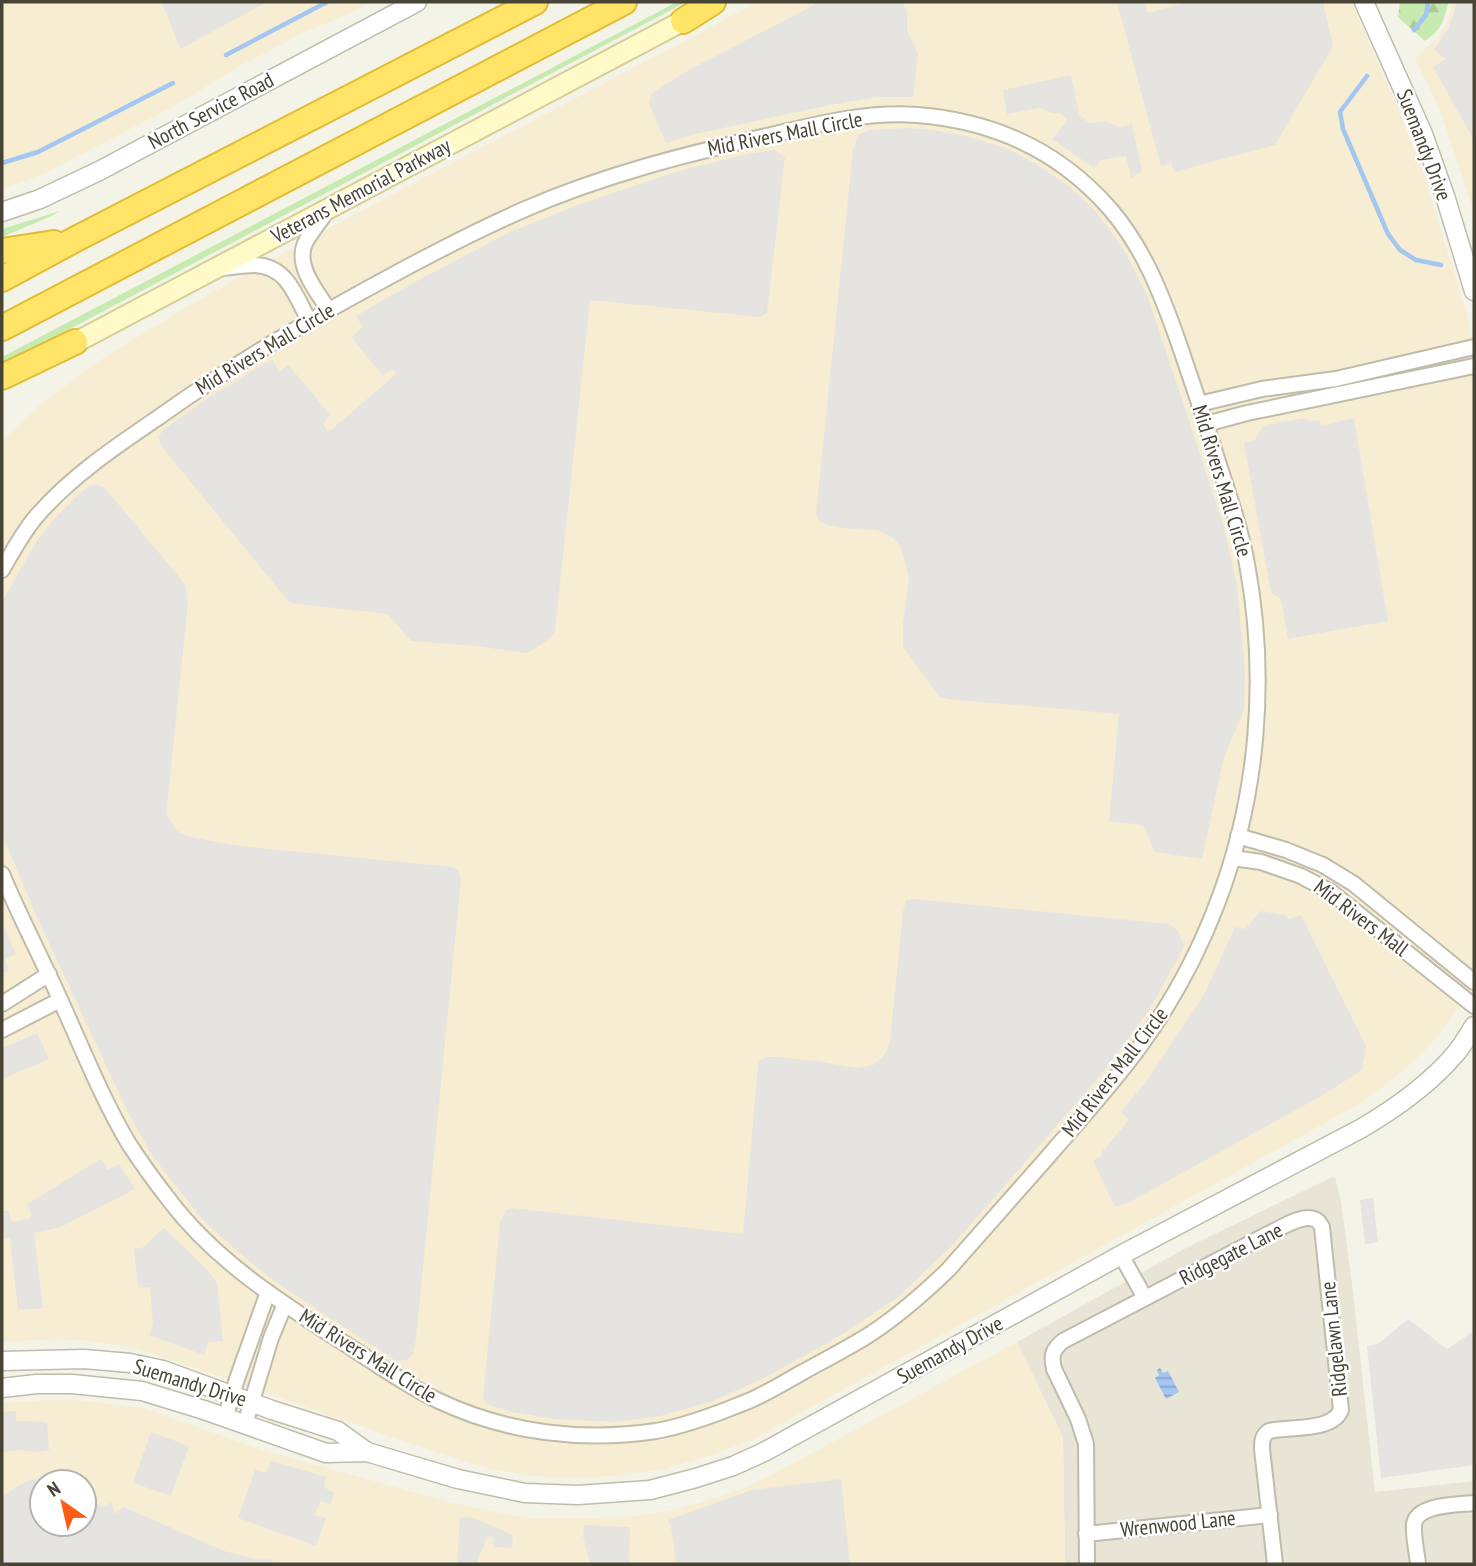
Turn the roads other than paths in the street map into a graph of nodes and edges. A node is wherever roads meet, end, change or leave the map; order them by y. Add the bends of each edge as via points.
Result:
1 (417, 2) edge
2 (535, 2) edge
3 (624, 2) edge
4 (713, 2) edge
5 (720, 2) edge
6 (1364, 2) edge
7 (683, 21) junction
8 (328, 208) junction
9 (2, 212) edge
10 (72, 240) junction
11 (2, 251) edge
12 (214, 269) junction
13 (2, 279) edge
14 (1474, 291) edge
15 (329, 310) junction
16 (309, 321) junction
17 (2, 328) edge
18 (75, 342) junction
19 (1474, 347) edge
20 (1474, 366) edge
21 (2, 377) edge
22 (2, 383) edge
23 (1199, 404) junction
24 (1206, 424) junction
25 (2, 570) edge
26 (1238, 836) junction
27 (1233, 858) junction
28 (2, 874) edge
29 (49, 974) junction
30 (1474, 982) edge
31 (60, 1000) junction
32 (2, 1004) edge
33 (1474, 1006) edge
34 (1474, 1026) edge
35 (2, 1030) edge
36 (1318, 1221) joint
37 (1121, 1255) junction
38 (268, 1292) junction
39 (1145, 1298) junction
40 (285, 1304) junction
41 (2, 1361) edge
42 (2, 1388) edge
43 (232, 1394) junction
44 (250, 1401) junction
45 (225, 1418) junction
46 (244, 1424) junction
47 (367, 1452) junction
48 (1474, 1503) edge
49 (1270, 1515) junction
50 (1086, 1534) junction
51 (1087, 1564) edge
52 (1275, 1564) edge
53 (1418, 1564) edge

1 - 9 street, North Service Road via 99,171
2 - 10 highway
3 - 17 highway
4 - 7 highway
5 - 7 main road, Veterans Memorial Parkway
6 - 14 street, Suemandy Drive via 1423,134
7 - 8 main road, Veterans Memorial Parkway
8 - 12 main road, Veterans Memorial Parkway
8 - 15 street via 305,243 303,265
10 - 11 highway
10 - 13 highway
12 - 16 street via 274,268 286,278
12 - 18 main road, Veterans Memorial Parkway
15 - 16 street, Mid Rivers Mall Circle
15 - 23 street, Mid Rivers Mall Circle via 469,235 605,179 663,160 788,131 912,114 956,120 1036,147 1094,193 1148,263
16 - 25 street, Mid Rivers Mall Circle via 194,391 75,478 33,521
18 - 21 highway
18 - 22 main road, Veterans Memorial Parkway
19 - 23 street
20 - 24 street
23 - 24 street, Mid Rivers Mall Circle
24 - 26 street, Mid Rivers Mall Circle via 1236,514 1256,624 1258,701 1249,786
26 - 27 street, Mid Rivers Mall Circle
26 - 30 street, Mid Rivers Mall via 1323,865 1354,884
27 - 33 street, Mid Rivers Mall via 1261,862 1331,892
27 - 40 street, Mid Rivers Mall Circle via 1188,967 1142,1044 962,1253 928,1290 872,1332 743,1404 691,1422 629,1434 584,1436 521,1429 437,1400
28 - 29 street, Mid Rivers Mall Circle
29 - 31 street, Mid Rivers Mall Circle
29 - 32 street
31 - 35 street
31 - 38 street, Mid Rivers Mall Circle via 111,1110 146,1170 194,1229
34 - 37 street, Suemandy Drive via 1456,1053 1389,1112
36 - 39 street, Ridgegate Lane via 1300,1219 1288,1224
36 - 49 street, Ridgelawn Lane via 1341,1410 1324,1425 1265,1434 1262,1450
37 - 39 street
37 - 47 street, Suemandy Drive via 764,1452 685,1482 613,1494 534,1493 458,1479
38 - 40 street, Mid Rivers Mall Circle
38 - 43 street
39 - 50 street, Ridgegate Lane via 1063,1341 1053,1352 1054,1369 1086,1444
40 - 44 street
41 - 43 street, Suemandy Drive via 130,1363
42 - 45 street, Suemandy Drive via 72,1384 142,1391
43 - 44 street, Suemandy Drive
43 - 45 street
44 - 46 street
44 - 47 street, Suemandy Drive via 338,1431
45 - 46 street, Suemandy Drive
46 - 47 street, Suemandy Drive via 326,1453
48 - 53 street via 1420,1513 1415,1521
49 - 50 street, Wrenwood Lane
49 - 52 street, Ridgelawn Lane
50 - 51 street

